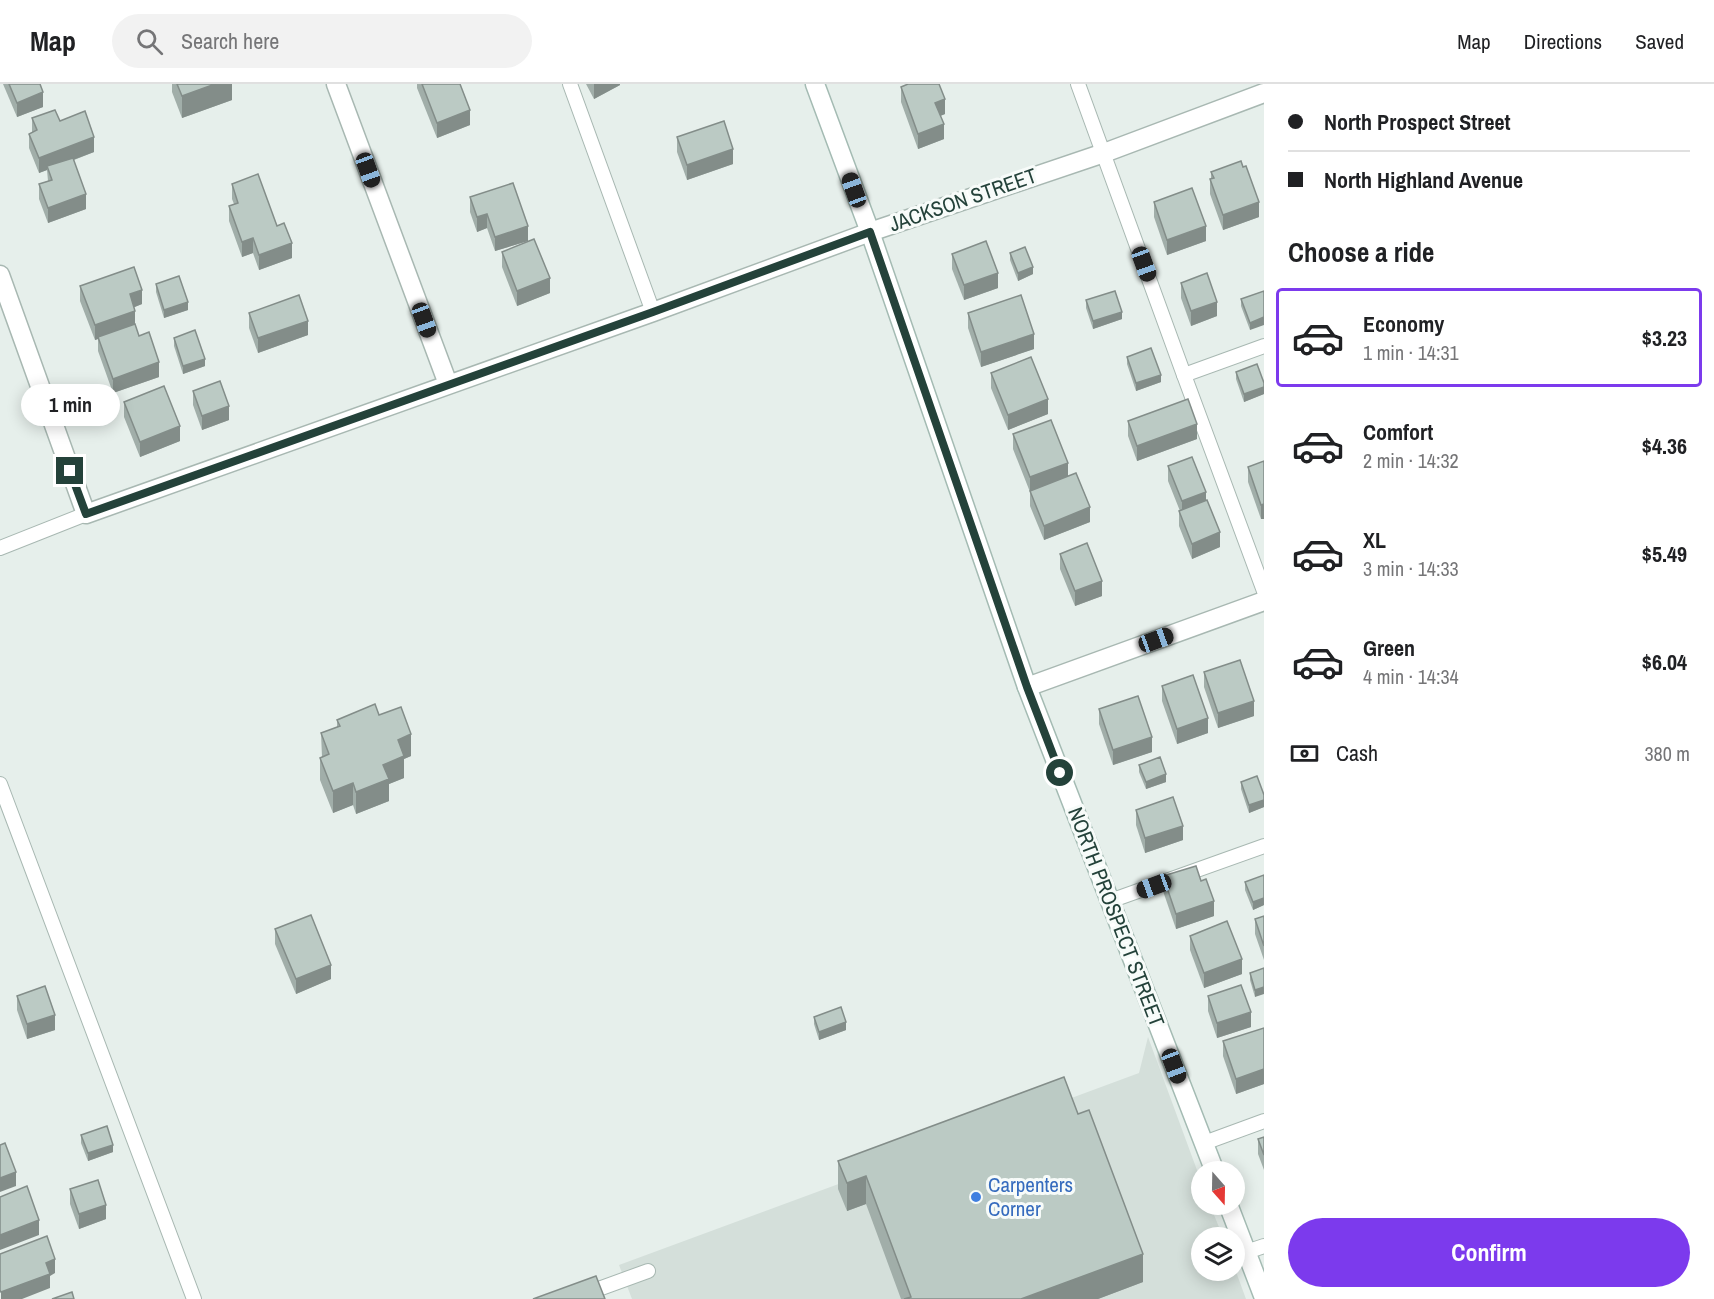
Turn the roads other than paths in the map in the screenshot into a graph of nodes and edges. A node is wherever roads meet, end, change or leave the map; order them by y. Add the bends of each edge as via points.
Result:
1 (336, 84) edge
2 (570, 84) edge
3 (815, 84) edge
4 (1078, 84) edge
5 (1264, 93) edge
6 (1104, 153) junction
7 (870, 232) junction
8 (0, 275) edge
9 (653, 312) junction
10 (1264, 345) edge
11 (1184, 375) junction
12 (448, 384) junction
13 (86, 514) junction
14 (0, 548) edge
15 (1264, 591) edge
16 (1264, 601) edge
17 (1027, 687) junction
18 (0, 784) edge
19 (1264, 846) edge
20 (1110, 901) junction
21 (1264, 1121) edge
22 (1204, 1143) junction
23 (1211, 1161) edge
24 (1232, 1215) edge
25 (1264, 1245) edge
26 (1246, 1252) junction
27 (648, 1271) dead end
28 (1264, 1298) edge
29 (194, 1299) edge
30 (571, 1299) edge

1 - 12 street
2 - 9 lane
3 - 7 street, NORTH PROSPECT STREET
4 - 6 lane
5 - 6 street, JACKSON STREET
6 - 7 street, JACKSON STREET
6 - 11 lane
7 - 9 street, JACKSON STREET
7 - 17 street, NORTH PROSPECT STREET
8 - 13 street
9 - 12 street, JACKSON STREET
10 - 11 lane
11 - 15 lane
12 - 13 street, JACKSON STREET
13 - 14 lane
16 - 17 street
17 - 20 street, NORTH PROSPECT STREET
18 - 29 lane
19 - 20 lane
20 - 22 street, NORTH PROSPECT STREET
21 - 22 lane
22 - 23 street, NORTH PROSPECT STREET
24 - 26 street
25 - 26 lane
26 - 28 street
27 - 30 lane

